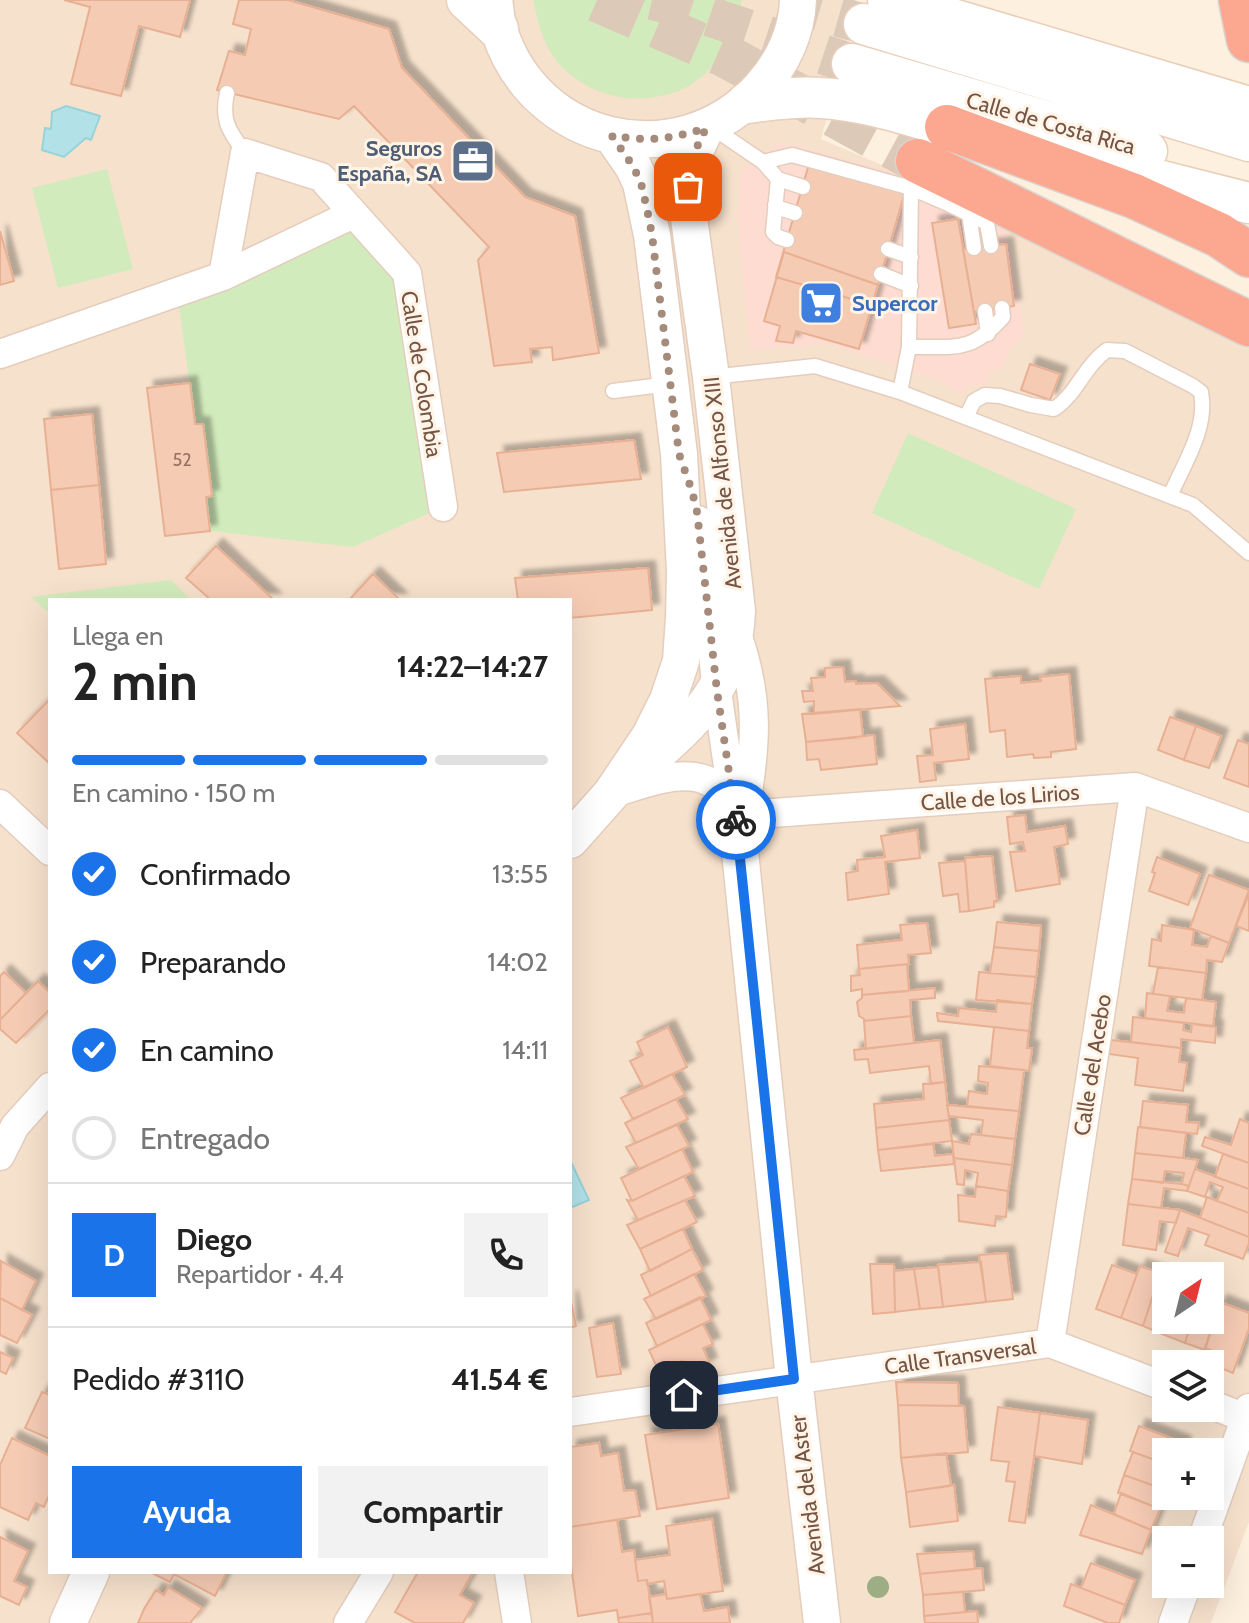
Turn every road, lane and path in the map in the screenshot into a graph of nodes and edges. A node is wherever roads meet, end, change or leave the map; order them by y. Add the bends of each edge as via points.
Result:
1 (467, 0) edge
2 (798, 0) edge
3 (1241, 0) edge
4 (876, 12) edge
5 (496, 14) edge
6 (1249, 40) edge
7 (852, 64) tunnel mouth
8 (227, 93) dead end
9 (747, 103) junction
10 (1249, 107) edge
11 (708, 127) junction
12 (947, 127) junction
13 (612, 136) junction
14 (1249, 141) edge
15 (245, 153) junction
16 (763, 162) junction
17 (914, 174) junction
18 (778, 179) junction
19 (1249, 181) edge
20 (803, 187) dead end
21 (1249, 203) edge
22 (775, 205) junction
23 (795, 213) dead end
24 (353, 214) junction
25 (969, 214) junction
26 (787, 240) dead end
27 (991, 246) dead end
28 (974, 248) dead end
29 (888, 249) dead end
30 (1249, 255) edge
31 (911, 257) junction
32 (881, 274) dead end
33 (223, 276) junction
34 (911, 286) junction
35 (1002, 308) dead end
36 (985, 311) dead end
37 (1249, 324) edge
38 (988, 334) junction
39 (909, 347) junction
40 (0, 354) edge
41 (711, 377) junction
42 (670, 384) junction
43 (613, 391) dead end
44 (900, 392) junction
45 (966, 417) junction
46 (679, 454) junction
47 (1170, 496) junction
48 (443, 507) dead end
49 (1249, 553) edge
50 (736, 631) junction
51 (717, 691) junction
52 (1135, 787) junction
53 (611, 794) junction
54 (0, 804) edge
55 (738, 819) junction
56 (1249, 828) edge
57 (572, 838) edge
58 (48, 849) edge
59 (48, 1089) edge
60 (8, 1119) edge
61 (0, 1156) edge
62 (1050, 1343) junction
63 (794, 1379) junction
64 (1152, 1382) edge
65 (1224, 1407) edge
66 (572, 1412) edge
67 (1247, 1413) edge
68 (1207, 1526) edge
69 (90, 1574) edge
70 (378, 1574) edge
71 (509, 1574) edge
72 (1182, 1598) edge
73 (68, 1623) edge
74 (348, 1623) edge
75 (517, 1623) edge
76 (822, 1623) edge
77 (1173, 1623) edge

1 - 5 main road
2 - 9 street via 790,41 772,75
3 - 6 highway
4 - 10 main road
4 - 14 main road, Calle de Costa Rica
5 - 13 street via 508,53 538,95 562,115
7 - 19 main road, Calle de Costa Rica
8 - 15 lane via 228,129
9 - 11 street
9 - 12 main road via 805,97 843,100
11 - 13 street via 660,140
11 - 16 lane
11 - 41 street, Avenida de Alfonso XIII via 694,153 688,211
12 - 21 main road
12 - 30 highway via 1134,196 1219,235
13 - 42 street, Avenida de Alfonso XIII via 641,183
15 - 24 street, Calle de Colombia via 321,177
15 - 33 street
16 - 17 lane via 792,155
16 - 18 lane
17 - 25 lane
17 - 31 lane via 904,221
17 - 37 highway
18 - 20 lane
18 - 22 lane
22 - 23 lane
22 - 26 lane via 773,232
24 - 33 street
24 - 48 street, Calle de Colombia via 407,273
25 - 27 lane via 987,223
25 - 28 lane
29 - 31 lane
31 - 34 lane
32 - 34 lane
33 - 40 street
34 - 39 lane
35 - 38 lane via 1003,317
36 - 38 lane
38 - 39 lane via 965,346
39 - 44 lane
41 - 44 lane via 815,366
41 - 50 street, Avenida de Alfonso XIII
42 - 43 lane
42 - 46 street, Avenida de Alfonso XIII
44 - 45 lane
45 - 47 lane
45 - 47 lane via 974,401 985,395 1054,409 1094,359 1107,350 1125,351 1201,392 1200,431
46 - 51 street via 697,512
46 - 53 street, Avenida de Alfonso XIII via 685,572 681,661 650,736
47 - 49 lane via 1193,505
50 - 51 street, Avenida de Alfonso XIII
50 - 55 street via 754,704 754,752
51 - 53 street, Avenida de Alfonso XIII via 696,718
51 - 55 street
52 - 55 street, Calle de los Lirios
52 - 56 street, Calle de los Lirios
52 - 62 street, Calle del Acebo
53 - 55 street via 662,779 700,778 717,786
53 - 57 street, Avenida de Alfonso XIII
54 - 58 street
55 - 63 street, Avenida del Aster
59 - 60 street
60 - 61 street
62 - 63 street, Calle Transversal
62 - 64 street, Calle Transversal
63 - 66 street, Calle Transversal
63 - 76 street, Avenida del Aster
65 - 67 street
67 - 68 street
69 - 73 street
70 - 74 street
71 - 75 street
72 - 77 street

